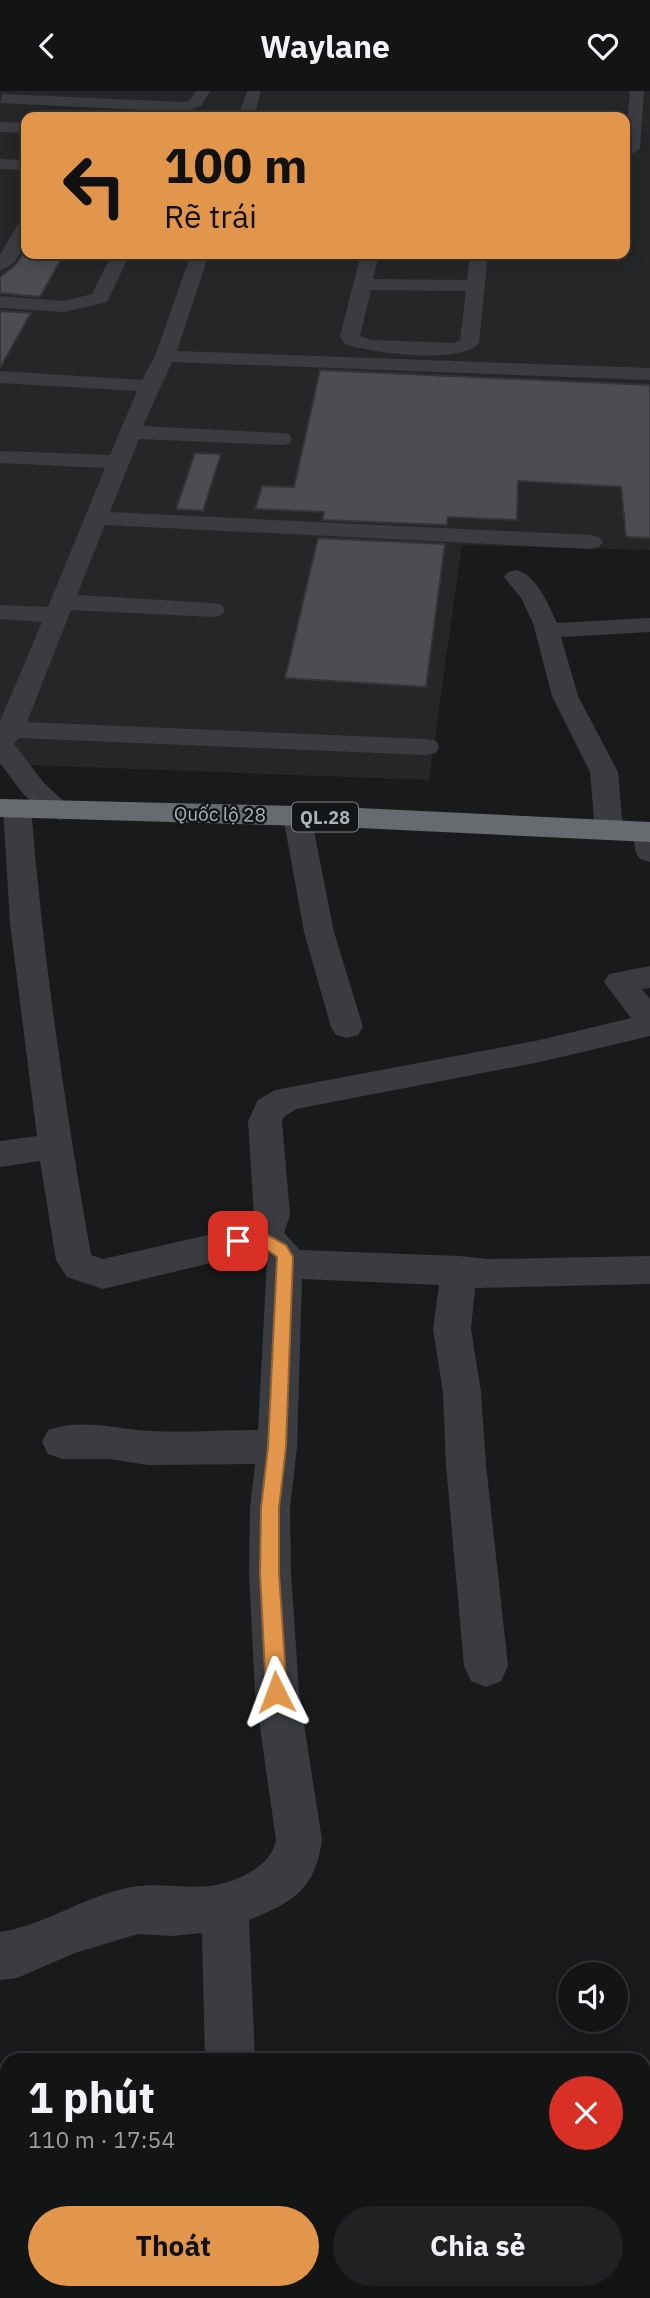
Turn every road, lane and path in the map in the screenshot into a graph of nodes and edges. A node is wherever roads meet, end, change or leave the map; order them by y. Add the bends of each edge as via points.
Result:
1 (23, 91) edge
2 (204, 91) edge
3 (254, 91) edge
4 (637, 91) edge
5 (1, 100) edge
6 (248, 112) edge
7 (0, 127) edge
8 (21, 128) edge
9 (630, 136) edge
10 (630, 149) edge
11 (650, 150) edge
12 (0, 154) edge
13 (21, 154) edge
14 (21, 156) edge
15 (0, 164) edge
16 (0, 225) edge
17 (21, 225) edge
18 (21, 234) edge
19 (119, 259) edge
20 (199, 259) edge
21 (368, 259) edge
22 (478, 259) edge
23 (0, 265) edge
24 (361, 283) junction
25 (474, 286) junction
26 (0, 302) edge
27 (165, 355) junction
28 (650, 374) edge
29 (0, 376) edge
30 (149, 386) junction
31 (132, 432) junction
32 (281, 439) dead end
33 (0, 457) edge
34 (119, 462) junction
35 (98, 517) junction
36 (590, 542) dead end
37 (516, 577) dead end
38 (61, 609) junction
39 (213, 610) dead end
40 (0, 611) edge
41 (650, 625) edge
42 (548, 631) junction
43 (3, 737) edge
44 (426, 747) dead end
45 (9, 808) edge
46 (60, 811) junction
47 (297, 816) junction
48 (609, 829) junction
49 (649, 839) edge
50 (650, 977) edge
51 (650, 1023) edge
52 (347, 1027) dead end
53 (55, 1146) junction
54 (0, 1154) edge
55 (275, 1252) junction
56 (459, 1270) junction
57 (650, 1270) edge
58 (62, 1442) dead end
59 (277, 1447) junction
60 (486, 1666) dead end
61 (224, 1907) junction
62 (0, 1956) edge
63 (230, 2053) edge

1 - 5 street
2 - 5 street via 186,107
3 - 6 street
4 - 9 street
7 - 8 street
10 - 11 street
12 - 13 street
14 - 15 street
16 - 17 street
18 - 23 street
19 - 26 street via 95,300 70,305
20 - 27 street
21 - 24 street
22 - 25 street
24 - 25 street
24 - 25 street via 352,340 369,346 457,349 469,343
27 - 28 street
27 - 30 street
29 - 30 street
30 - 31 street
31 - 32 street
31 - 34 street
33 - 34 street
34 - 35 street
35 - 36 street
35 - 38 street
37 - 42 street via 532,596
38 - 39 street
38 - 40 street
38 - 43 street
41 - 42 street
42 - 48 street via 565,696 604,772
43 - 44 street
43 - 46 street via 24,778
45 - 46 highway, Quốc lộ 28 / QL.28
45 - 53 street
46 - 47 highway, Quốc lộ 28 / QL.28
47 - 48 highway, Quốc lộ 28 / QL.28
47 - 52 street via 319,932
48 - 49 highway, Quốc lộ 28 / QL.28
50 - 51 street via 620,982
51 - 55 street via 540,1051 287,1099 270,1109 265,1121
53 - 54 street
53 - 55 street via 70,1247 80,1267 90,1272 103,1274 238,1241
55 - 56 street
55 - 59 street
56 - 57 street
56 - 60 street via 452,1329
58 - 59 street via 148,1448
59 - 61 street via 270,1508 276,1692 299,1840 296,1860 284,1877 262,1892
61 - 62 street via 138,1910
61 - 63 street

